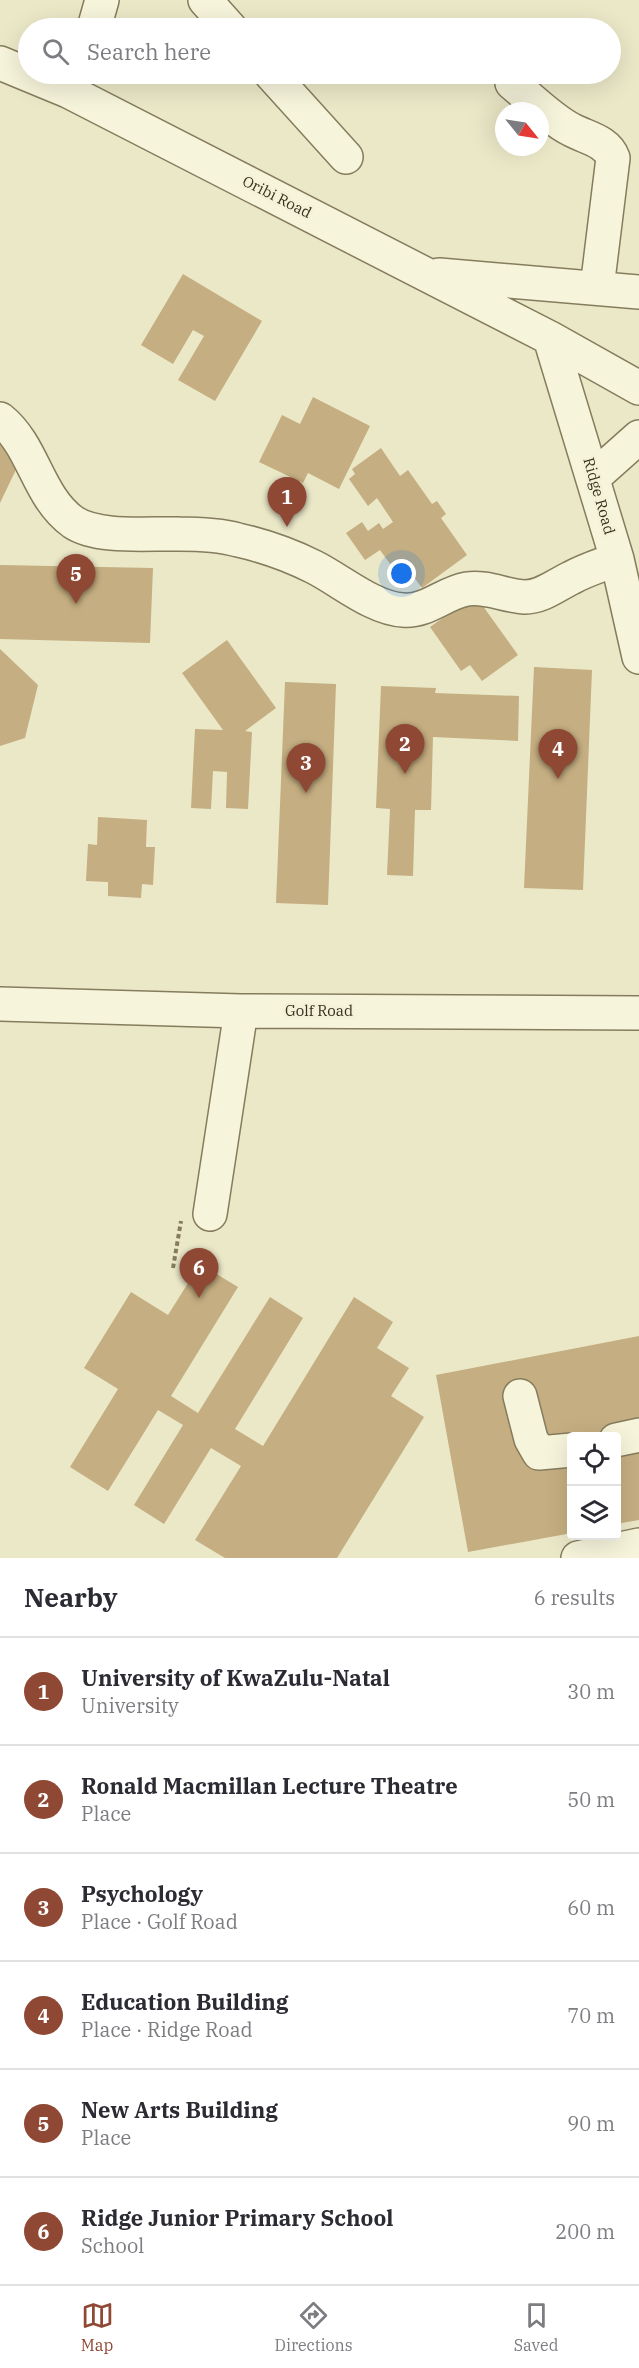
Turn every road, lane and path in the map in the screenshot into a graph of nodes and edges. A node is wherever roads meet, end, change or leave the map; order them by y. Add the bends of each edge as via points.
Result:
1 (102, 0) edge
2 (205, 0) edge
3 (97, 18) edge
4 (221, 18) edge
5 (0, 63) edge
6 (18, 68) edge
7 (76, 84) edge
8 (280, 84) edge
9 (513, 84) edge
10 (346, 157) dead end
11 (422, 273) junction
12 (597, 288) junction
13 (639, 292) edge
14 (550, 338) junction
15 (639, 388) edge
16 (0, 419) edge
17 (639, 437) edge
18 (594, 477) junction
19 (617, 559) junction
20 (639, 657) edge
21 (0, 1004) edge
22 (241, 1011) junction
23 (639, 1013) edge
24 (210, 1214) dead end
25 (520, 1396) dead end
26 (639, 1436) edge
27 (621, 1439) edge
28 (567, 1450) edge
29 (639, 1545) edge
30 (579, 1558) edge

1 - 3 street
2 - 4 street
5 - 6 street, Oribi Road
7 - 11 street, Oribi Road
8 - 10 street
9 - 12 street via 569,129 610,150 613,158
11 - 12 street
11 - 14 street, Oribi Road
12 - 13 street
14 - 15 street, Oribi Road
14 - 18 street, Ridge Road
16 - 19 street via 20,442 59,511 75,524 107,533 181,534 268,547 315,567 388,608 421,609 466,589 484,588 526,597
17 - 18 street
18 - 19 street, Ridge Road
19 - 20 street, Ridge Road
21 - 22 street, Golf Road
22 - 23 street, Golf Road
22 - 24 street
25 - 28 street via 531,1439 539,1453
26 - 27 street
29 - 30 street

